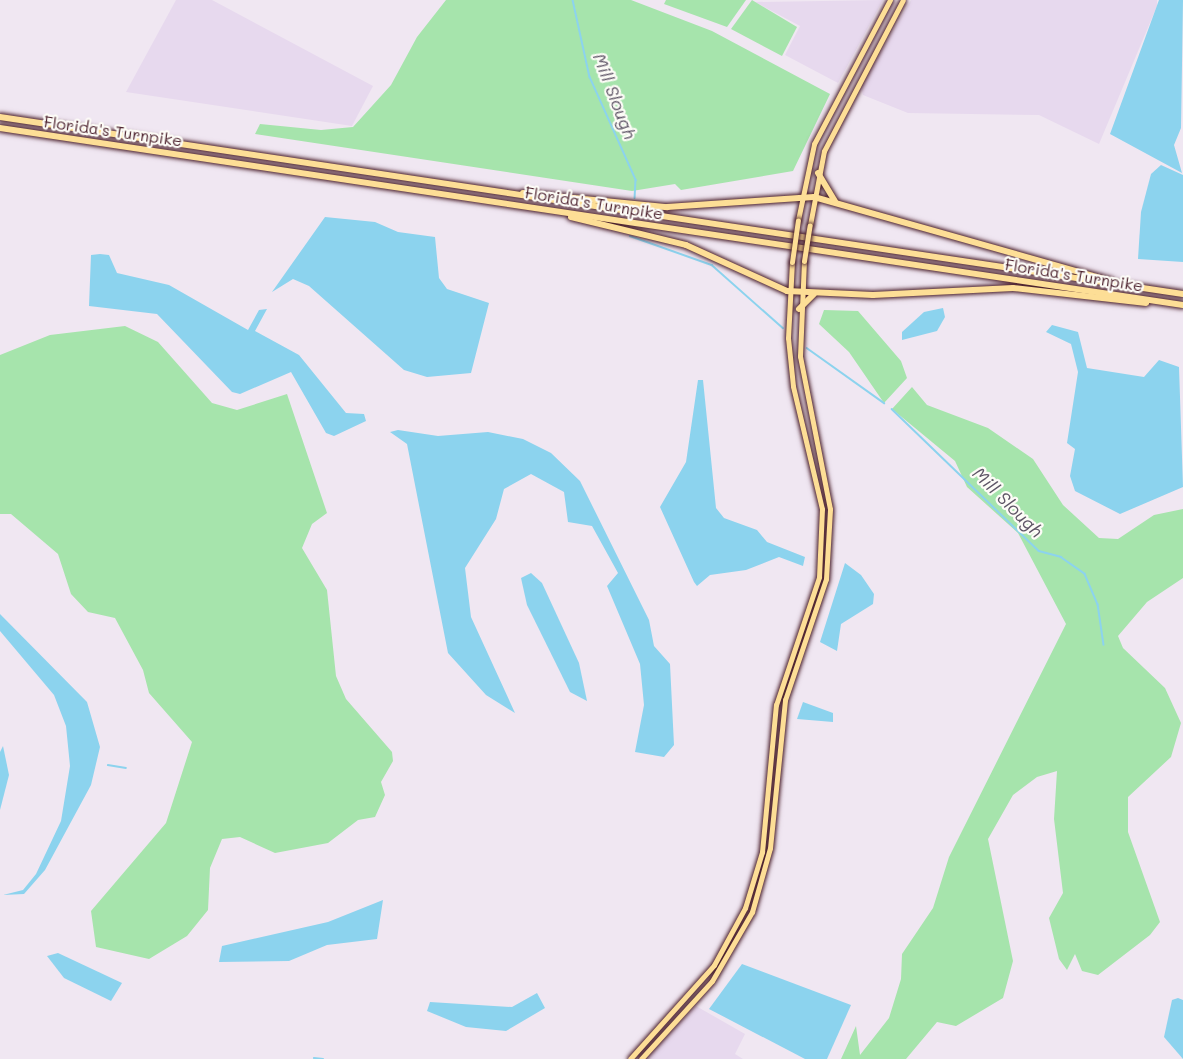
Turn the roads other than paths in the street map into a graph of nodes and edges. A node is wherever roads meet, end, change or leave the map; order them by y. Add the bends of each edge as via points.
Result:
1 (890, 0) edge
2 (903, 0) edge
3 (0, 117) edge
4 (0, 128) edge
5 (818, 173) junction
6 (432, 182) junction
7 (801, 195) junction
8 (814, 197) junction
9 (841, 205) junction
10 (541, 209) junction
11 (1123, 285) junction
12 (787, 291) junction
13 (800, 292) junction
14 (817, 293) junction
15 (1183, 294) edge
16 (1183, 306) edge
17 (800, 309) junction
18 (769, 766) junction
19 (777, 779) junction
20 (769, 782) junction
21 (776, 795) junction
22 (630, 1059) edge
23 (641, 1059) edge

1 - 7 main road via 819,132
2 - 5 main road via 836,125
3 - 6 highway, Florida's Turnpike
4 - 10 highway, Florida's Turnpike
5 - 8 main road
5 - 9 highway via 825,192
6 - 7 highway via 645,207
6 - 11 highway, Florida's Turnpike
7 - 8 highway
7 - 12 main road, bridge
8 - 9 highway
8 - 13 main road, bridge
9 - 11 highway
10 - 12 highway via 686,245
10 - 16 highway, Florida's Turnpike
11 - 15 highway, Florida's Turnpike
12 - 13 highway
12 - 18 main road via 793,386 818,482 823,538 815,591 776,705
13 - 14 highway
13 - 17 main road
14 - 16 highway via 1013,288
14 - 17 highway
17 - 19 main road via 802,382 828,495 831,545 822,595 785,700
18 - 19 main road
18 - 20 main road
19 - 21 main road
20 - 21 main road
20 - 22 main road via 762,852 737,925 700,983
21 - 23 main road via 765,876 744,929 700,996

